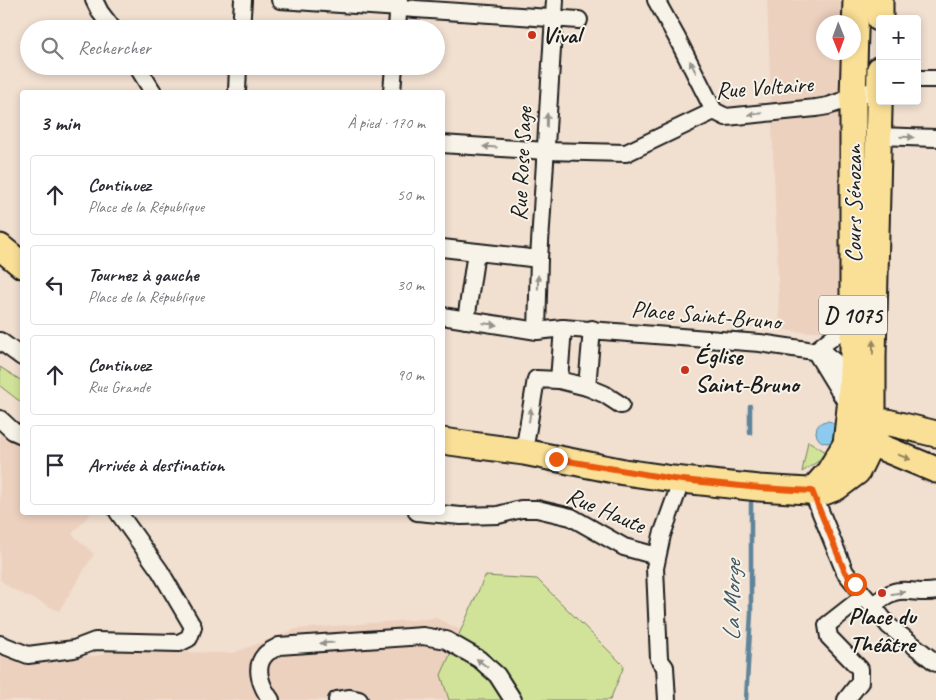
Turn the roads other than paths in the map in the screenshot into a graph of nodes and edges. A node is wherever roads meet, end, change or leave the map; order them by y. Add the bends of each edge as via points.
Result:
1 (243, 0) edge
2 (280, 0) edge
3 (555, 0) edge
4 (656, 0) edge
5 (856, 0) edge
6 (880, 0) edge
7 (399, 4) edge
8 (97, 6) edge
9 (880, 15) edge
10 (553, 17) junction
11 (107, 20) edge
12 (242, 20) edge
13 (398, 20) edge
14 (580, 20) dead end
15 (143, 75) edge
16 (238, 75) edge
17 (393, 75) edge
18 (921, 78) edge
19 (936, 79) edge
20 (876, 89) edge
21 (152, 90) edge
22 (237, 90) edge
23 (392, 90) edge
24 (853, 98) junction
25 (879, 105) edge
26 (714, 111) junction
27 (878, 136) junction
28 (936, 138) edge
29 (445, 144) edge
30 (546, 151) junction
31 (877, 197) junction
32 (0, 247) edge
33 (445, 249) edge
34 (474, 254) junction
35 (539, 259) junction
36 (20, 263) edge
37 (464, 314) junction
38 (445, 316) edge
39 (853, 321) junction
40 (563, 328) junction
41 (592, 330) junction
42 (538, 331) junction
43 (0, 341) edge
44 (815, 351) junction
45 (20, 356) edge
46 (560, 380) junction
47 (851, 383) junction
48 (587, 387) junction
49 (621, 405) dead end
50 (0, 419) edge
51 (867, 423) junction
52 (936, 432) edge
53 (20, 434) edge
54 (445, 441) edge
55 (524, 452) junction
56 (936, 470) edge
57 (682, 479) junction
58 (812, 491) junction
59 (120, 515) edge
60 (445, 515) edge
61 (657, 556) junction
62 (932, 592) edge
63 (868, 601) junction
64 (0, 644) edge
65 (936, 663) edge
66 (271, 700) edge
67 (337, 700) edge
68 (359, 700) edge
69 (513, 700) edge
70 (667, 700) edge
71 (846, 700) edge

1 - 12 street
2 - 7 street
3 - 10 street, Rue Rose Sage
26 -> 4 street
5 - 24 main road, Cours Sénozan / D 1075
6 - 9 main road
7 - 10 street
7 - 13 street
8 - 11 street
10 - 14 street
30 -> 10 street, Rue Rose Sage
15 - 21 street
16 - 22 street
17 - 23 street
18 - 19 street
20 - 24 street, Rue Voltaire
24 -> 26 street, Rue Voltaire via 816,108 726,117
24 - 31 main road via 866,137 864,178
24 - 39 main road, Cours Sénozan / D 1075
25 - 27 main road, Cours Sénozan
26 - 30 street, Rue Voltaire via 626,153
27 -> 28 street
27 - 31 main road, Cours Sénozan
30 -> 29 street
30 - 35 street, Rue Rose Sage
51 -> 31 main road, Cours Sénozan via 873,357
32 - 36 main road
33 - 34 street
34 - 35 street
34 - 37 street
42 -> 35 street, Rue Rose Sage
37 - 38 street, Place Saint-Bruno
37 -> 42 street, Place Saint-Bruno
39 - 44 street
39 - 47 main road, Cours Sénozan / D 1075
40 - 41 street, Place Saint-Bruno
40 - 42 street, Place Saint-Bruno
40 - 46 street
41 - 44 street, Place Saint-Bruno via 760,343
41 - 48 street
43 - 45 street
44 - 47 street, Place Saint-Bruno via 834,361
44 - 51 street
46 - 48 street
55 -> 46 street via 536,379
47 - 51 main road, Cours Sénozan / D 1075
48 - 49 street
50 - 53 street
51 - 52 main road via 891,407
51 -> 56 main road
51 - 58 main road via 857,472 837,487 824,492
54 - 55 main road
55 - 57 main road via 624,472
57 - 58 main road
57 - 61 street
58 - 63 street via 845,572
59 - 64 street via 160,571 193,627 189,638 179,643 95,641 74,648 28,654
60 - 61 street, Rue Haute via 498,515 537,508 571,517 624,547
61 - 70 street via 658,659 665,667
63 -> 62 street via 899,591
63 - 65 street via 889,626
63 - 71 street via 827,625 829,637 860,669 860,682
69 -> 66 street via 497,675 479,659 446,640 424,636 279,646 265,655 259,667 262,687
67 - 68 street

